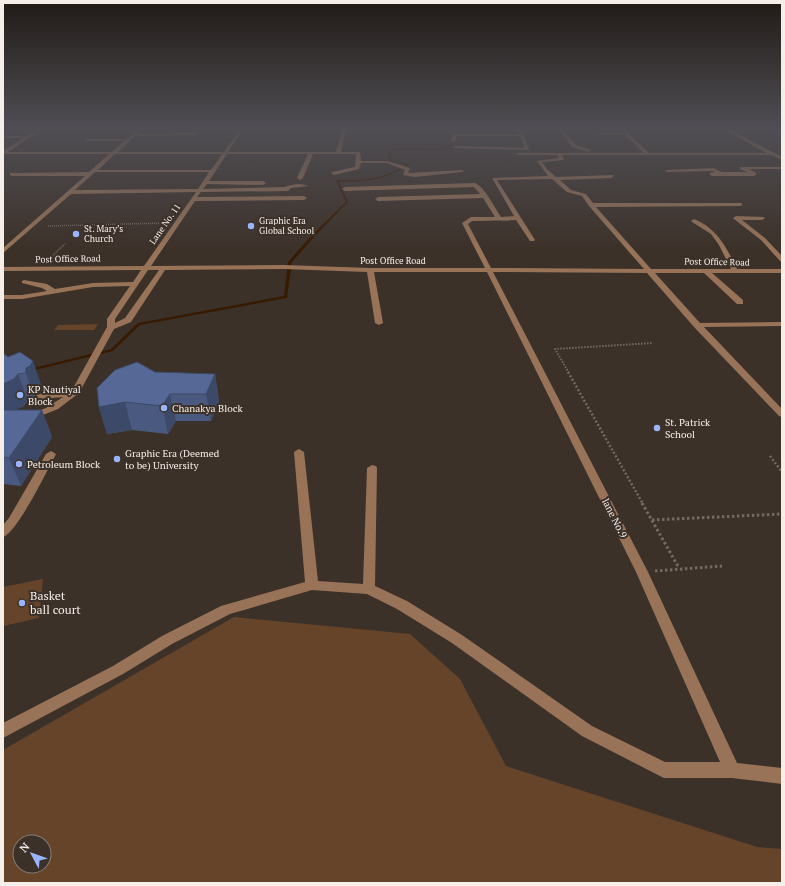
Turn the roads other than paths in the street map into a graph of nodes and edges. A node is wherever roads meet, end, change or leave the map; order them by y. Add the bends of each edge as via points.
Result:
1 (98, 168) edge
2 (215, 168) edge
3 (304, 168) edge
4 (355, 168) edge
5 (406, 168) edge
6 (545, 168) edge
7 (743, 168) edge
8 (213, 171) junction
9 (462, 171) dead end
10 (667, 171) dead end
11 (334, 172) dead end
12 (93, 173) junction
13 (12, 174) dead end
14 (712, 174) dead end
15 (722, 174) junction
16 (611, 176) dead end
17 (300, 178) dead end
18 (554, 178) junction
19 (205, 182) junction
20 (263, 183) dead end
21 (345, 188) dead end
22 (304, 189) dead end
23 (199, 191) junction
24 (69, 192) junction
25 (485, 196) junction
26 (304, 198) dead end
27 (194, 199) junction
28 (378, 199) dead end
29 (740, 204) dead end
30 (591, 205) junction
31 (499, 218) junction
32 (518, 218) junction
33 (762, 218) dead end
34 (694, 221) dead end
35 (532, 240) dead end
36 (3, 251) edge
37 (782, 260) edge
38 (146, 267) junction
39 (164, 267) junction
40 (3, 269) edge
41 (370, 270) junction
42 (489, 270) junction
43 (649, 270) junction
44 (706, 271) junction
45 (735, 271) junction
46 (782, 271) edge
47 (24, 282) dead end
48 (134, 284) junction
49 (53, 291) junction
50 (3, 297) edge
51 (740, 302) dead end
52 (379, 323) dead end
53 (782, 324) edge
54 (697, 325) junction
55 (111, 327) junction
56 (73, 394) junction
57 (41, 396) dead end
58 (782, 414) edge
59 (20, 420) edge
60 (299, 452) dead end
61 (51, 454) dead end
62 (372, 468) dead end
63 (3, 533) edge
64 (312, 585) junction
65 (369, 589) junction
66 (3, 731) edge
67 (732, 770) junction
68 (782, 776) edge

1 - 12 street
2 - 8 street, Lane No. 11
3 - 17 street
4 - 11 street
5 - 9 street via 408,169 405,174 415,175
6 - 18 street
7 - 15 street via 754,174
8 - 12 street
8 - 19 street, Lane No. 11
10 - 15 street via 713,169
12 - 13 street
12 - 24 street
14 - 15 street
16 - 18 street
18 - 30 street via 569,191 584,195
18 - 32 street via 494,179
19 - 20 street
19 - 23 street, Lane No. 11
21 - 25 street via 469,185 478,187
22 - 23 street via 288,192 288,189
23 - 24 street
23 - 27 street, Lane No. 11
24 - 36 street
25 - 28 street
25 - 31 street
26 - 27 street
27 - 38 street, Lane No. 11
29 - 30 street
30 - 43 street
31 - 32 street
31 - 42 street, lane No.9 via 470,219 465,222
32 - 35 street
33 - 37 street via 736,218 763,239
34 - 45 street via 714,233
38 - 39 street, Post Office Road
38 - 40 street, Post Office Road
38 - 48 street, Lane No. 11
39 - 41 street, Post Office Road
39 - 55 street via 128,320
41 - 42 street, Post Office Road
41 - 52 street
42 - 43 street, Post Office Road
42 - 67 street, lane No.9 via 642,572
43 - 44 street, Post Office Road
43 - 54 street
44 - 45 street, Post Office Road
44 - 51 street
45 - 46 street, Post Office Road
47 - 49 street via 44,286
48 - 49 street via 93,285
48 - 55 street, Lane No. 11 via 111,319
49 - 50 street via 22,297
53 - 54 street
54 - 58 street
55 - 56 street, Lane No. 11
56 - 57 street
56 - 59 street via 59,405
60 - 64 street
61 - 63 street via 13,521
62 - 65 street
64 - 65 street
64 - 66 street via 226,610
65 - 67 street via 402,605 457,639 587,731 664,770
67 - 68 street

